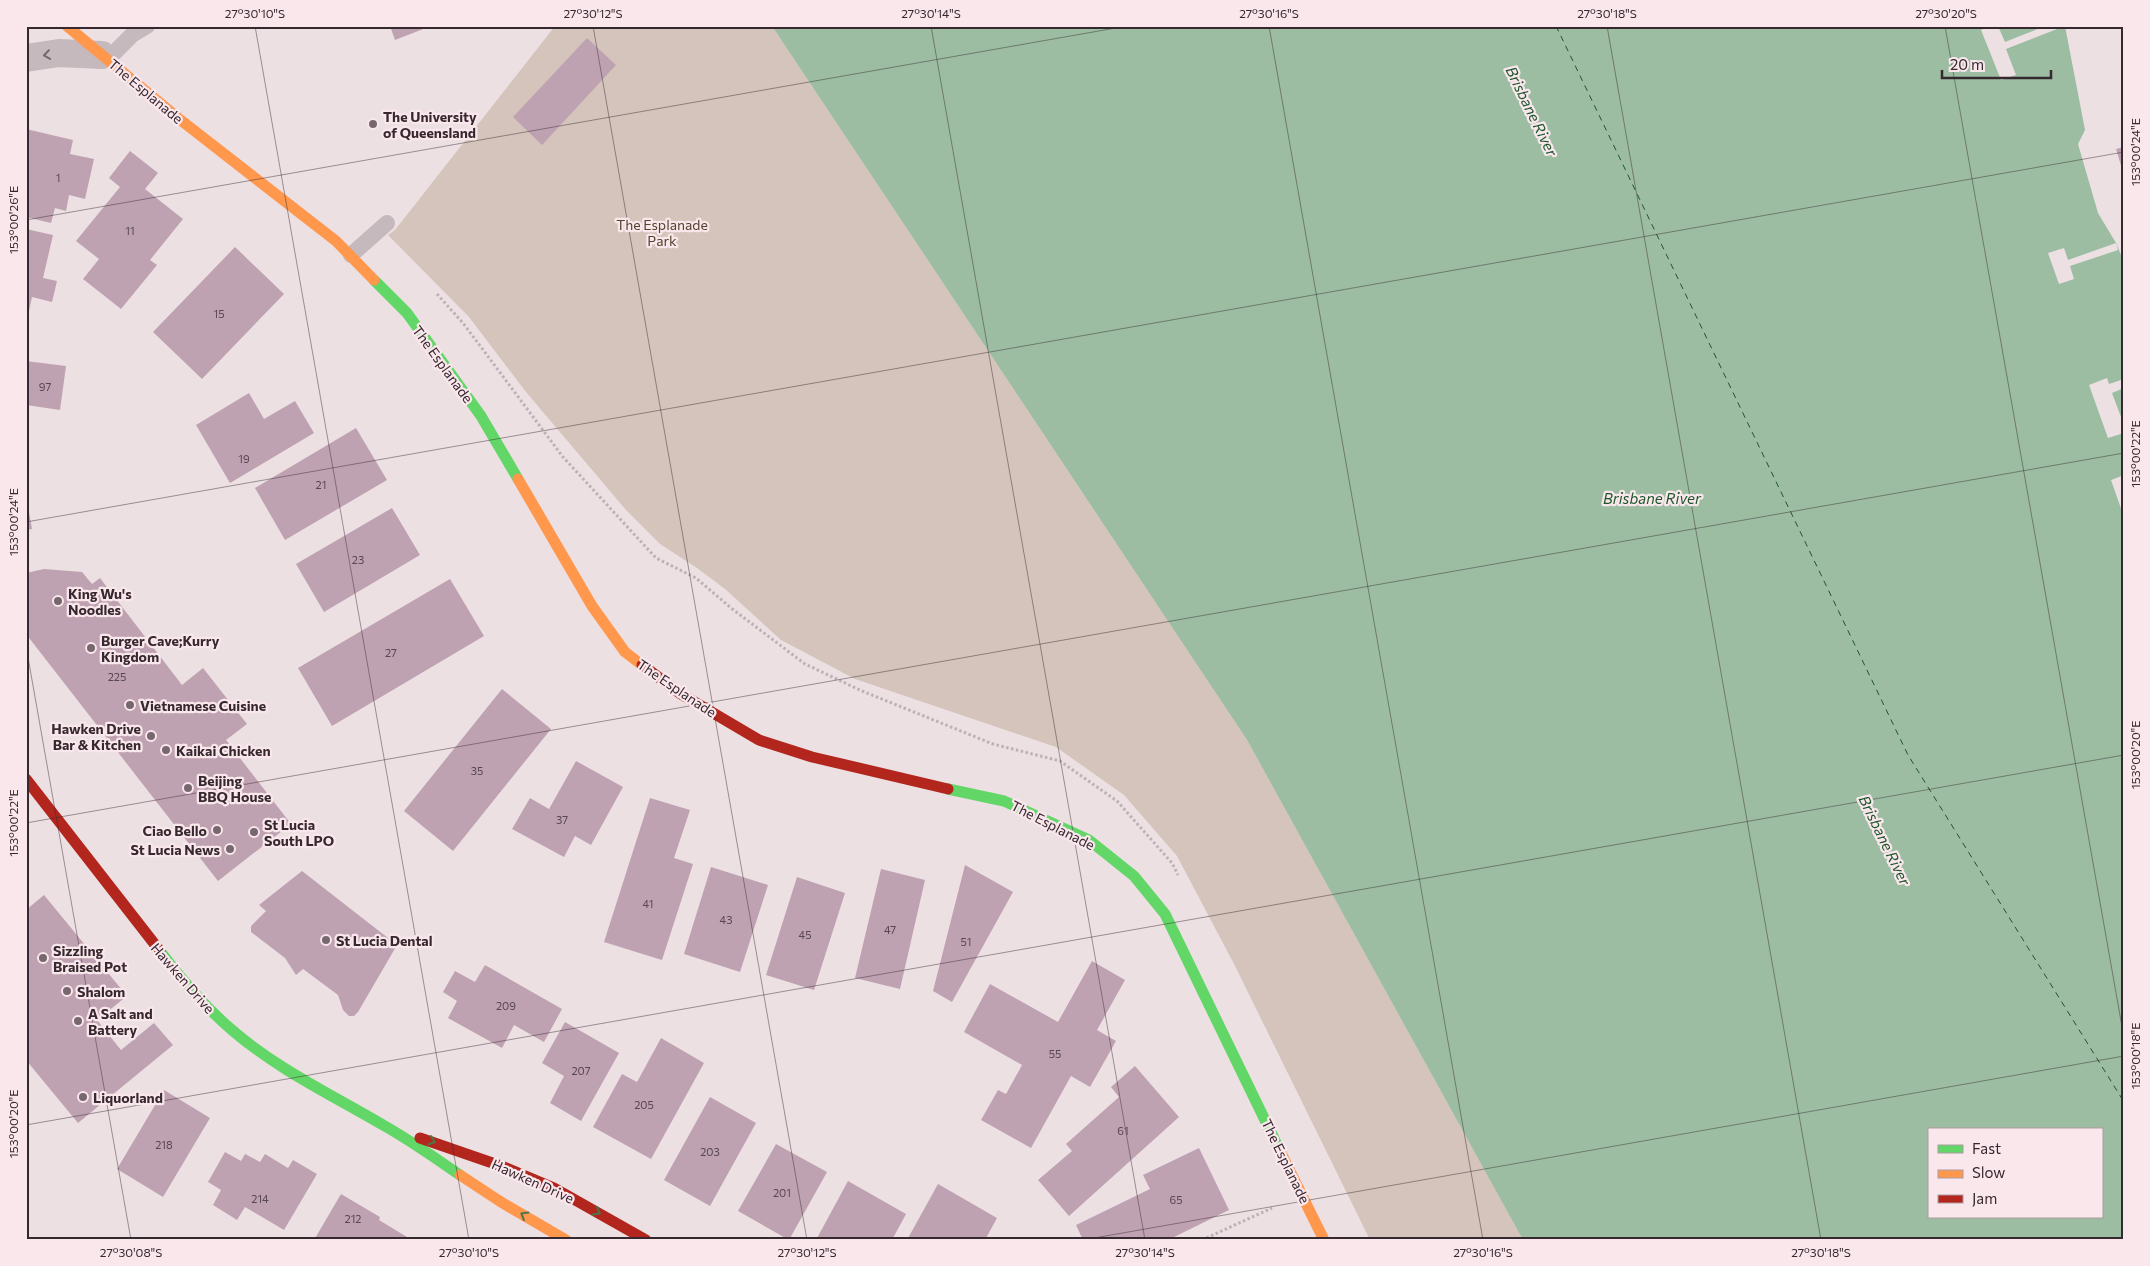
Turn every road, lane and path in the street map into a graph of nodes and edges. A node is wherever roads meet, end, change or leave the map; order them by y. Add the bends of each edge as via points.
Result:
1 (67, 26) edge
2 (147, 26) edge
3 (105, 57) junction
4 (26, 58) edge
5 (386, 222) dead end
6 (351, 255) junction
7 (432, 289) dead end
8 (26, 779) edge
9 (1180, 881) dead end
10 (385, 1126) junction
11 (1267, 1210) dead end
12 (566, 1240) edge
13 (646, 1240) edge
14 (1202, 1240) edge
15 (1324, 1240) edge

1 - 3 street, The Esplanade
2 - 3 lane
3 -> 4 street via 64,53
3 - 6 street, The Esplanade
5 - 6 lane
6 - 15 street, The Esplanade via 407,313 481,416 592,606 625,652 681,694 759,740 812,757 1004,800 1089,840 1134,876 1165,914
7 - 9 path via 462,322 564,457 656,558 696,578 805,664 862,691 993,744 1060,761 1117,801 1172,863
8 - 10 street, Hawken Drive via 162,955 218,1017 245,1041 297,1076
12 -> 10 street, Hawken Drive
10 -> 13 street, Hawken Drive via 477,1157 554,1188
11 - 14 path

